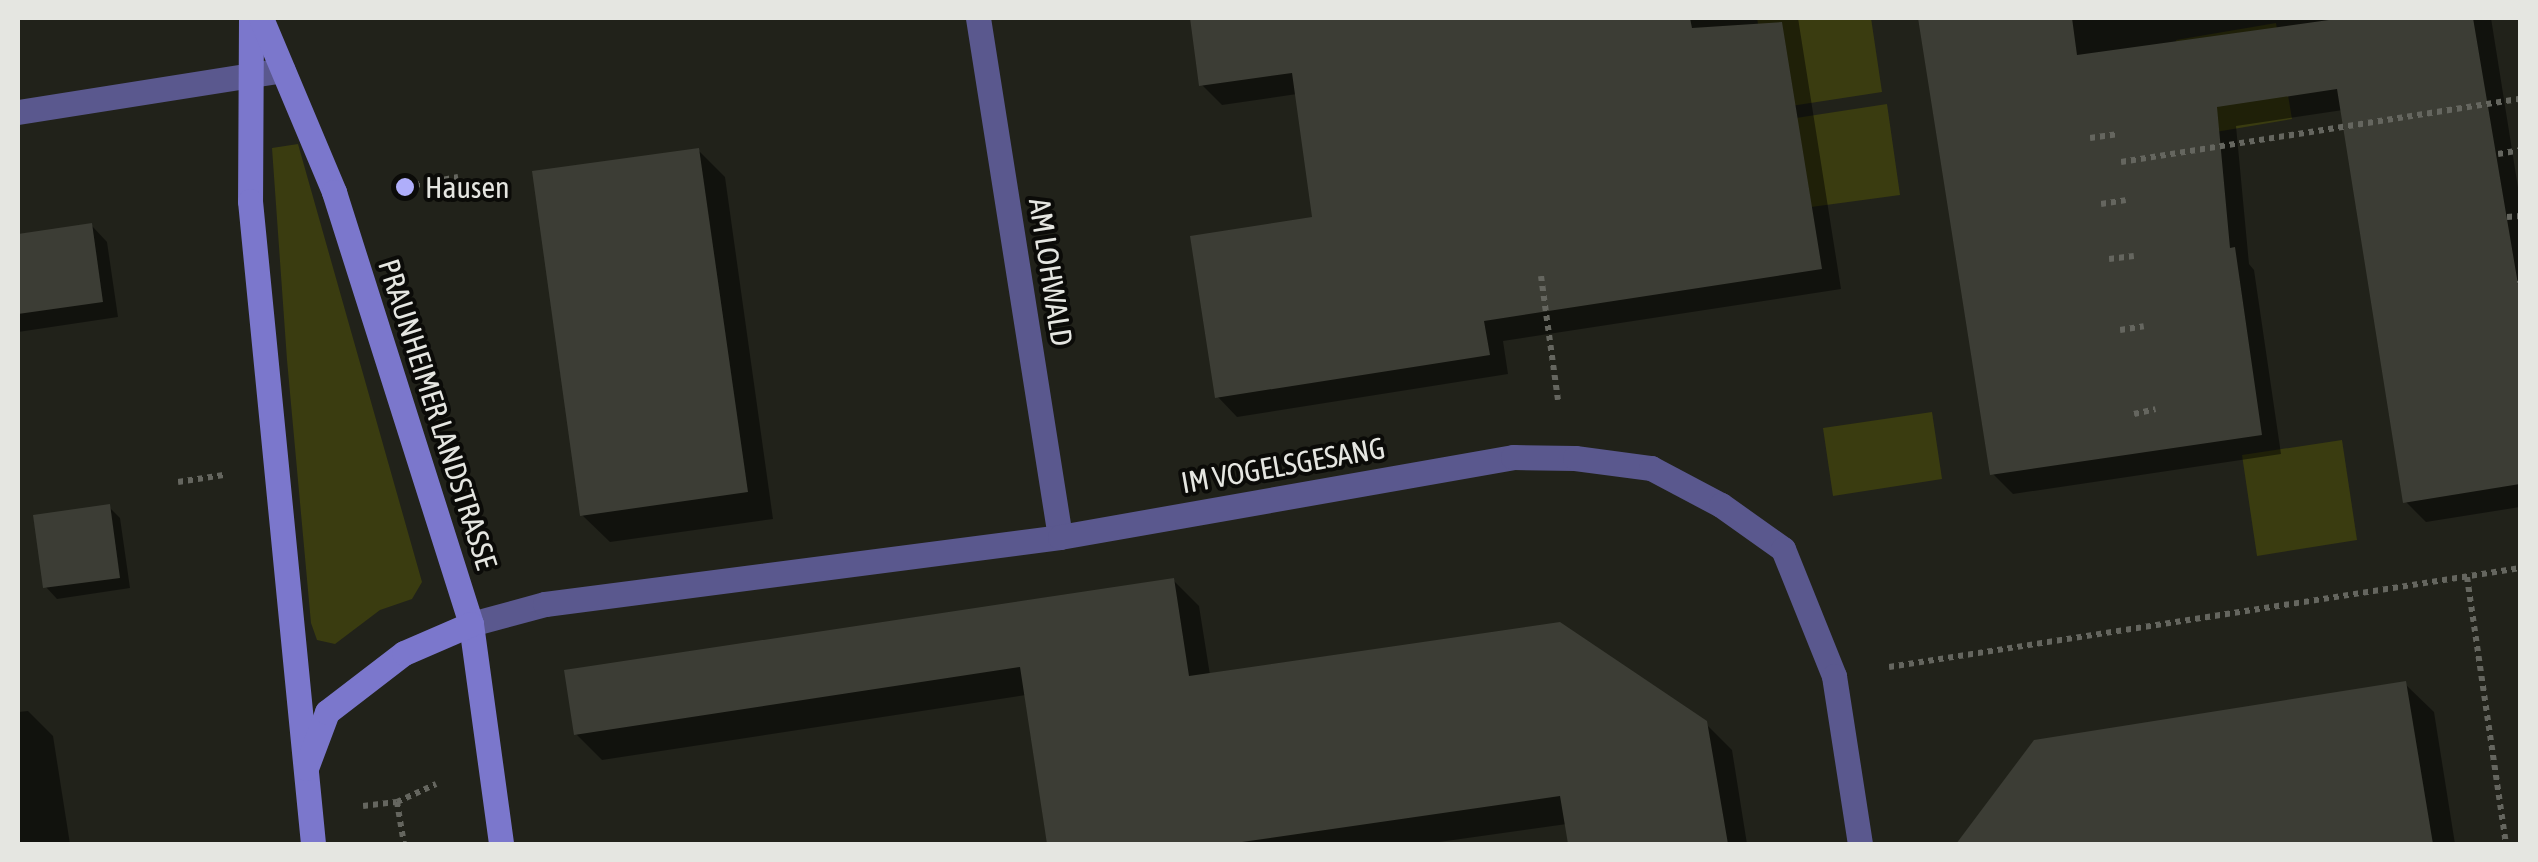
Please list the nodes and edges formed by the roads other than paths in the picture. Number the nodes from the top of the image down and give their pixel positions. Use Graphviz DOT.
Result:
graph roads {
  1 [pos="252,18"];
  2 [pos="261,18"];
  3 [pos="978,18"];
  4 [pos="283,70"];
  5 [pos="251,75"];
  6 [pos="18,112"];
  7 [pos="1060,537"];
  8 [pos="471,624"];
  9 [pos="304,776"];
  10 [pos="314,844"];
  11 [pos="501,844"];
  12 [pos="1860,844"];
  1 -- 5 [label="main road"];
  2 -- 4 [label="main road, PRAUNHEIMER LANDSTRASSE"];
  3 -- 7 [label="street, AM LOHWALD"];
  4 -- 5 [label="street"];
  4 -- 8 [label="main road, PRAUNHEIMER LANDSTRASSE"];
  5 -- 6 [label="street"];
  5 -- 9 [label="main road"];
  7 -- 8 [label="street, IM VOGELSGESANG"];
  7 -- 12 [label="street, IM VOGELSGESANG"];
  8 -- 9 [label="main road"];
  8 -- 11 [label="main road, PRAUNHEIMER LANDSTRASSE"];
  9 -- 10 [label="main road"];
}
